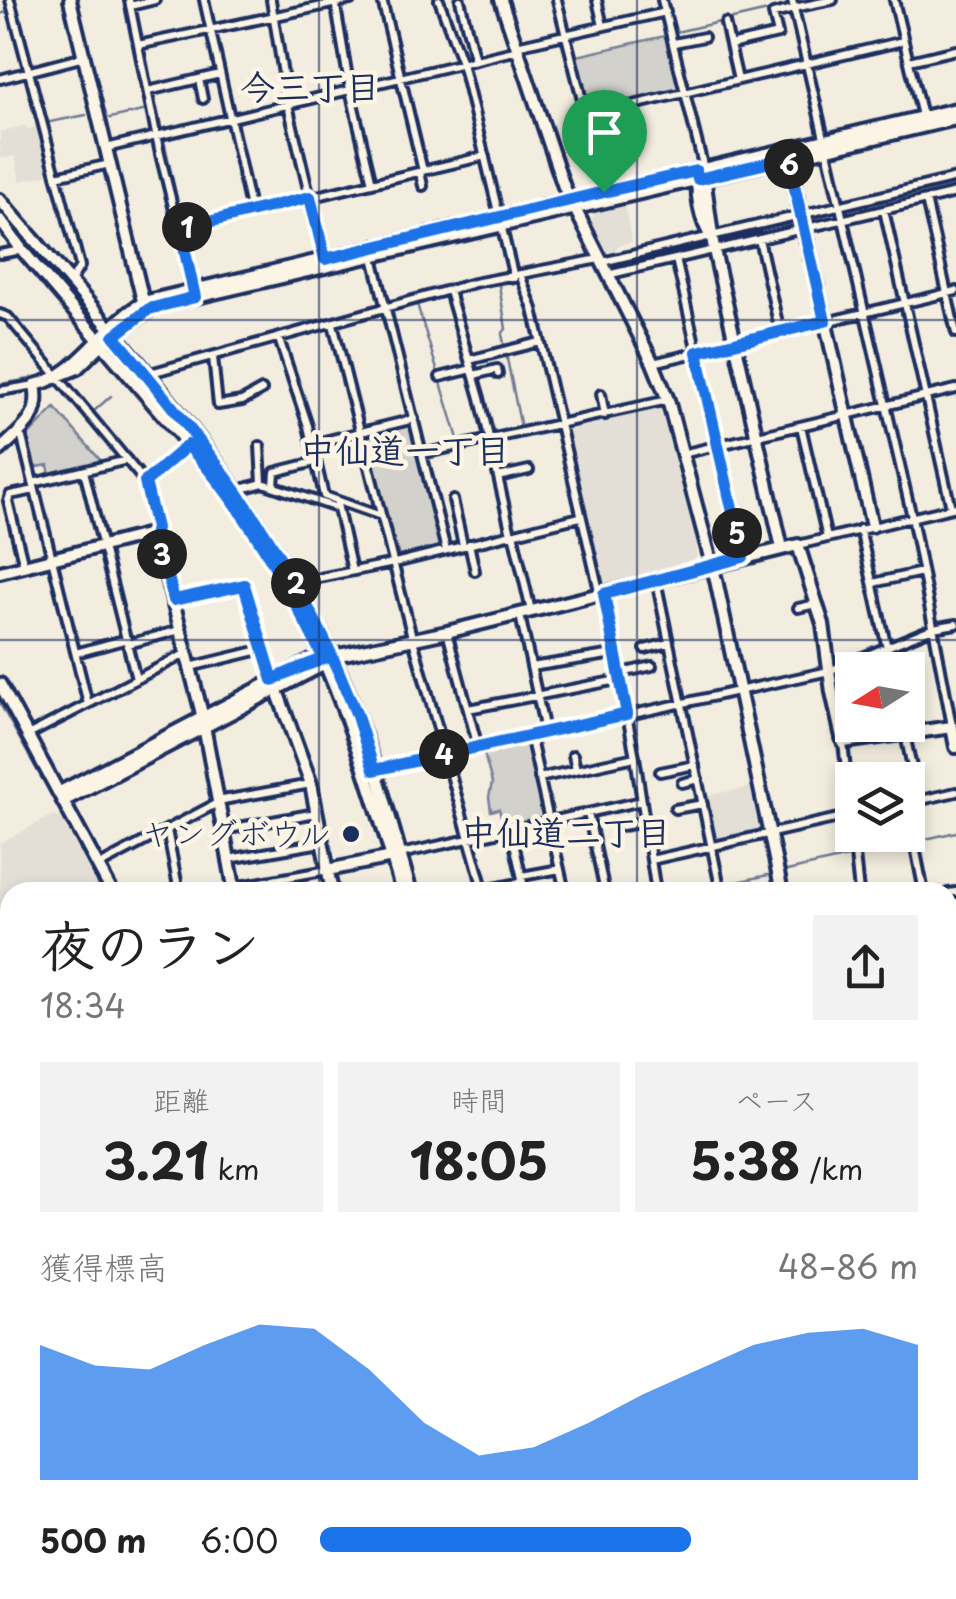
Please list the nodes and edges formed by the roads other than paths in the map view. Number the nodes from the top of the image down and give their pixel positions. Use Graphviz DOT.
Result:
graph roads {
  1 [pos="10,0"];
  2 [pos="70,0"];
  3 [pos="156,0"];
  4 [pos="204,0"];
  5 [pos="271,0"];
  6 [pos="351,0"];
  7 [pos="382,0"];
  8 [pos="439,0"];
  9 [pos="460,0"];
  10 [pos="501,0"];
  11 [pos="556,0"];
  12 [pos="597,0"];
  13 [pos="662,0"];
  14 [pos="833,0"];
  15 [pos="894,0"];
  16 [pos="335,2"];
  17 [pos="130,3"];
  18 [pos="793,5"];
  19 [pos="666,12"];
  20 [pos="274,17"];
  21 [pos="725,23"];
  22 [pos="603,26"];
  23 [pos="210,30"];
  24 [pos="564,35"];
  25 [pos="704,36"];
  26 [pos="904,42"];
  27 [pos="674,43"];
  28 [pos="730,44"];
  29 [pos="138,45"];
  30 [pos="517,48"];
  31 [pos="956,50"];
  32 [pos="84,57"];
  33 [pos="475,60"];
  34 [pos="909,61"];
  35 [pos="462,63"];
  36 [pos="807,64"];
  37 [pos="28,72"];
  38 [pos="220,74"];
  39 [pos="401,78"];
  40 [pos="0,79"];
  41 [pos="199,79"];
  42 [pos="738,80"];
  43 [pos="350,90"];
  44 [pos="148,91"];
  45 [pos="686,92"];
  46 [pos="203,98"];
  47 [pos="288,104"];
  48 [pos="954,114"];
  49 [pos="586,116"];
  50 [pos="230,119"];
  51 [pos="923,122"];
  52 [pos="956,133"];
  53 [pos="160,134"];
  54 [pos="826,145"];
  55 [pos="106,148"];
  56 [pos="788,158"];
  57 [pos="485,160"];
  58 [pos="110,164"];
  59 [pos="421,173"];
  60 [pos="701,174"];
  61 [pos="56,176"];
  62 [pos="956,178"];
  63 [pos="372,183"];
  64 [pos="423,186"];
  65 [pos="604,192"];
  66 [pos="956,193"];
  67 [pos="0,200"];
  68 [pos="311,200"];
  69 [pos="926,200"];
  70 [pos="572,205"];
  71 [pos="841,206"];
  72 [pos="884,210"];
  73 [pos="251,212"];
  74 [pos="800,216"];
  75 [pos="0,220"];
  76 [pos="844,220"];
  77 [pos="502,221"];
  78 [pos="182,228"];
  79 [pos="803,229"];
  80 [pos="712,236"];
  81 [pos="759,240"];
  82 [pos="22,250"];
  83 [pos="714,250"];
  84 [pos="0,254"];
  85 [pos="373,257"];
  86 [pos="676,259"];
  87 [pos="600,261"];
  88 [pos="326,263"];
  89 [pos="607,275"];
  90 [pos="519,278"];
  91 [pos="70,284"];
  92 [pos="956,291"];
  93 [pos="194,293"];
  94 [pos="450,293"];
  95 [pos="947,293"];
  96 [pos="905,302"];
  97 [pos="144,307"];
  98 [pos="387,308"];
  99 [pos="864,312"];
  100 [pos="0,314"];
  101 [pos="825,321"];
  102 [pos="334,327"];
  103 [pos="111,332"];
  104 [pos="780,332"];
  105 [pos="956,333"];
  106 [pos="101,342"];
  107 [pos="280,342"];
  108 [pos="538,342"];
  109 [pos="736,343"];
  110 [pos="697,352"];
  111 [pos="213,360"];
  112 [pos="652,362"];
  113 [pos="473,367"];
  114 [pos="147,374"];
  115 [pos="498,374"];
  116 [pos="440,377"];
  117 [pos="58,378"];
  118 [pos="35,384"];
  119 [pos="956,389"];
  120 [pos="262,390"];
  121 [pos="0,391"];
  122 [pos="600,394"];
  123 [pos="927,395"];
  124 [pos="668,400"];
  125 [pos="886,405"];
  126 [pos="846,414"];
  127 [pos="605,415"];
  128 [pos="414,419"];
  129 [pos="558,426"];
  130 [pos="801,426"];
  131 [pos="358,433"];
  132 [pos="16,435"];
  133 [pos="756,436"];
  134 [pos="488,437"];
  135 [pos="312,444"];
  136 [pos="718,444"];
  137 [pos="188,445"];
  138 [pos="260,446"];
  139 [pos="0,450"];
  140 [pos="422,454"];
  141 [pos="682,454"];
  142 [pos="127,460"];
  143 [pos="315,462"];
  144 [pos="529,470"];
  145 [pos="84,471"];
  146 [pos="498,478"];
  147 [pos="262,481"];
  148 [pos="145,482"];
  149 [pos="275,484"];
  150 [pos="34,487"];
  151 [pos="238,490"];
  152 [pos="454,500"];
  153 [pos="337,504"];
  154 [pos="954,508"];
  155 [pos="382,517"];
  156 [pos="580,517"];
  157 [pos="912,517"];
  158 [pos="866,528"];
  159 [pos="511,532"];
  160 [pos="154,536"];
  161 [pos="826,538"];
  162 [pos="464,543"];
  163 [pos="798,545"];
  164 [pos="103,546"];
  165 [pos="782,548"];
  166 [pos="446,550"];
  167 [pos="743,557"];
  168 [pos="52,559"];
  169 [pos="394,564"];
  170 [pos="24,566"];
  171 [pos="712,566"];
  172 [pos="475,571"];
  173 [pos="0,572"];
  174 [pos="352,572"];
  175 [pos="922,572"];
  176 [pos="656,580"];
  177 [pos="873,583"];
  178 [pos="297,585"];
  179 [pos="602,594"];
  180 [pos="174,600"];
  181 [pos="818,604"];
  182 [pos="798,608"];
  183 [pos="526,613"];
  184 [pos="956,624"];
  185 [pos="932,628"];
  186 [pos="181,630"];
  187 [pos="447,632"];
  188 [pos="413,639"];
  189 [pos="127,642"];
  190 [pos="669,644"];
  191 [pos="645,648"];
  192 [pos="264,649"];
  193 [pos="888,650"];
  194 [pos="76,653"];
  195 [pos="187,654"];
  196 [pos="614,654"];
  197 [pos="328,658"];
  198 [pos="190,666"];
  199 [pos="652,666"];
  200 [pos="532,668"];
  201 [pos="833,670"];
  202 [pos="618,677"];
  203 [pos="136,679"];
  204 [pos="835,681"];
  205 [pos="0,684"];
  206 [pos="274,684"];
  207 [pos="739,691"];
  208 [pos="538,697"];
  209 [pos="682,703"];
  210 [pos="88,704"];
  211 [pos="468,709"];
  212 [pos="627,714"];
  213 [pos="203,720"];
  214 [pos="954,727"];
  215 [pos="925,728"];
  216 [pos="546,731"];
  217 [pos="530,735"];
  218 [pos="28,736"];
  219 [pos="846,742"];
  220 [pos="478,747"];
  221 [pos="956,747"];
  222 [pos="445,754"];
  223 [pos="573,755"];
  224 [pos="635,757"];
  225 [pos="847,762"];
  226 [pos="695,764"];
  227 [pos="576,770"];
  228 [pos="370,772"];
  229 [pos="660,772"];
  230 [pos="539,778"];
  231 [pos="698,779"];
  232 [pos="682,782"];
  233 [pos="311,784"];
  234 [pos="956,792"];
  235 [pos="62,796"];
  236 [pos="925,799"];
  237 [pos="642,801"];
  238 [pos="218,803"];
  239 [pos="703,804"];
  240 [pos="675,809"];
  241 [pos="316,813"];
  242 [pos="588,813"];
  243 [pos="835,819"];
  244 [pos="549,821"];
  245 [pos="643,822"];
  246 [pos="622,826"];
  247 [pos="167,830"];
  248 [pos="224,830"];
  249 [pos="511,830"];
  250 [pos="770,834"];
  251 [pos="469,839"];
  252 [pos="322,843"];
  253 [pos="712,846"];
  254 [pos="855,852"];
  255 [pos="916,852"];
  256 [pos="396,856"];
  257 [pos="229,860"];
  258 [pos="652,860"];
  259 [pos="98,866"];
  260 [pos="560,868"];
  261 [pos="328,870"];
  262 [pos="523,879"];
  263 [pos="107,882"];
  264 [pos="176,882"];
  265 [pos="233,882"];
  266 [pos="272,882"];
  267 [pos="330,882"];
  268 [pos="400,882"];
  269 [pos="407,882"];
  270 [pos="481,882"];
  271 [pos="513,882"];
  272 [pos="523,882"];
  273 [pos="562,882"];
  274 [pos="603,882"];
  275 [pos="655,882"];
  276 [pos="719,882"];
  277 [pos="780,882"];
  278 [pos="858,882"];
  279 [pos="922,882"];
  1 -- 37 [label="street"];
  2 -- 32 [label="street"];
  3 -- 17 [label="street"];
  4 -- 23 [label="street"];
  5 -- 20 [label="street"];
  6 -- 16 [label="street"];
  7 -- 39 [label="street"];
  8 -- 35 [label="street"];
  9 -- 33 [label="street"];
  10 -- 30 [label="street"];
  11 -- 24 [label="street"];
  12 -- 22 [label="street"];
  13 -- 19 [label="street"];
  14 -- 18 [label="street"];
  15 -- 26 [label="street"];
  16 -- 20 [label="street"];
  16 -- 43 [label="street"];
  17 -- 29 [label="street"];
  18 -- 28 [label="street"];
  18 -- 36 [label="street"];
  19 -- 22 [label="street"];
  19 -- 27 [label="street"];
  20 -- 23 [label="street"];
  20 -- 47 [label="street"];
  21 -- 28 [label="street"];
  22 -- 24 [label="street"];
  23 -- 29 [label="street"];
  23 -- 38 [label="street"];
  24 -- 30 [label="street"];
  24 -- 49 [label="street"];
  25 -- 27 [label="street"];
  26 -- 34 [label="street"];
  26 -- 36 [label="street"];
  27 -- 45 [label="street"];
  28 -- 42 [label="street"];
  29 -- 44 [label="street"];
  30 -- 33 [label="street"];
  30 -- 70 [label="street"];
  31 -- 34 [label="street"];
  32 -- 37 [label="street"];
  32 -- 55 [label="street"];
  33 -- 35 [label="street"];
  34 -- 51 [label="street"];
  35 -- 39 [label="street"];
  35 -- 57 [label="street"];
  36 -- 42 [label="street"];
  36 -- 54 [label="street"];
  37 -- 40 [label="street"];
  37 -- 61 [label="street"];
  38 -- 41 [label="street"];
  38 -- 50 [label="street"];
  39 -- 43 [label="street"];
  39 -- 59 [label="street"];
  41 -- 44 [label="street"];
  41 -- 46 [label="street"];
  42 -- 45 [label="street"];
  43 -- 47 [label="street"];
  43 -- 63 [label="street"];
  44 -- 53 [label="street"];
  45 -- 49 [label="street"];
  45 -- 60 [label="street"];
  47 -- 50 [label="street"];
  47 -- 68 [label="street"];
  48 -- 51 [label="street"];
  48 -- 52 [label="street"];
  49 -- 65 [label="street"];
  50 -- 53 [label="street"];
  50 -- 73 [label="street"];
  51 -- 54 [label="street"];
  53 -- 55 [label="street"];
  53 -- 78 [label="street"];
  54 -- 56 [label="street"];
  54 -- 60 [label="street"];
  54 -- 71 [label="street"];
  55 -- 58 [label="street"];
  56 -- 60 [label="street"];
  56 -- 74 [label="street"];
  57 -- 59 [label="street"];
  57 -- 77 [label="street"];
  58 -- 61 [label="street"];
  58 -- 97 [label="street"];
  59 -- 63 [label="street"];
  59 -- 64 [label="street"];
  60 -- 65 [label="street"];
  60 -- 70 [label="street"];
  60 -- 80 [label="street"];
  61 -- 91 [label="street"];
  62 -- 71 [label="street"];
  63 -- 68 [label="street"];
  65 -- 70 [label="street"];
  66 -- 69 [label="street"];
  67 -- 91 [label="street"];
  68 -- 73 [label="street"];
  68 -- 88 [label="street"];
  69 -- 72 [label="street"];
  69 -- 95 [label="street"];
  70 -- 77 [label="street"];
  70 -- 87 [label="street"];
  71 -- 74 [label="street"];
  71 -- 76 [label="street"];
  72 -- 76 [label="street"];
  72 -- 96 [label="street"];
  73 -- 78 [label="street"];
  74 -- 79 [label="street"];
  74 -- 80 [label="street"];
  75 -- 82 [label="street"];
  76 -- 79 [label="street"];
  76 -- 99 [label="street"];
  77 -- 85 [label="street"];
  77 -- 88 [label="street"];
  77 -- 90 [label="street"];
  78 -- 93 [label="street"];
  79 -- 81 [label="street"];
  79 -- 101 [label="street"];
  80 -- 83 [label="street"];
  80 -- 87 [label="street"];
  81 -- 83 [label="street"];
  81 -- 104 [label="street"];
  82 -- 84 [label="street"];
  82 -- 106 [label="street"];
  83 -- 86 [label="street"];
  83 -- 109 [label="street"];
  85 -- 88 [label="street"];
  85 -- 98 [label="street"];
  86 -- 89 [label="street"];
  86 -- 110 [label="street"];
  87 -- 89 [label="street"];
  87 -- 90 [label="street"];
  88 -- 93 [label="street"];
  89 -- 112 [label="street"];
  90 -- 94 [label="street"];
  90 -- 108 [label="street"];
  91 -- 103 [label="street"];
  92 -- 95 [label="street"];
  93 -- 97 [label="street"];
  94 -- 98 [label="street"];
  94 -- 113 [label="street"];
  95 -- 96 [label="street"];
  95 -- 105 [label="street"];
  96 -- 99 [label="street"];
  96 -- 123 [label="street"];
  97 -- 103 [label="street"];
  98 -- 102 [label="street"];
  98 -- 128 [label="street"];
  99 -- 101 [label="street"];
  99 -- 125 [label="street"];
  100 -- 117 [label="street"];
  101 -- 104 [label="street"];
  101 -- 126 [label="street"];
  102 -- 107 [label="street"];
  102 -- 131 [label="street"];
  103 -- 106 [label="street"];
  103 -- 114 [label="street"];
  104 -- 109 [label="street"];
  106 -- 117 [label="street"];
  106 -- 137 [label="street"];
  107 -- 111 [label="street"];
  107 -- 135 [label="street"];
  108 -- 113 [label="street"];
  108 -- 129 [label="street"];
  109 -- 110 [label="street"];
  109 -- 133 [label="street"];
  110 -- 112 [label="street"];
  110 -- 136 [label="street"];
  111 -- 114 [label="street"];
  111 -- 120 [label="street"];
  112 -- 124 [label="street"];
  113 -- 115 [label="street"];
  113 -- 116 [label="street"];
  113 -- 134 [label="street"];
  114 -- 151 [label="street"];
  117 -- 118 [label="street"];
  117 -- 142 [label="street"];
  118 -- 121 [label="street"];
  118 -- 132 [label="street"];
  119 -- 123 [label="street"];
  122 -- 127 [label="street"];
  123 -- 125 [label="street"];
  123 -- 154 [label="street"];
  124 -- 127 [label="street"];
  124 -- 141 [label="street"];
  125 -- 126 [label="street"];
  125 -- 157 [label="street"];
  126 -- 130 [label="street"];
  126 -- 158 [label="street"];
  127 -- 129 [label="street"];
  128 -- 131 [label="street"];
  128 -- 140 [label="street"];
  129 -- 134 [label="street"];
  129 -- 156 [label="street"];
  130 -- 133 [label="street"];
  130 -- 161 [label="street"];
  131 -- 135 [label="street"];
  131 -- 155 [label="street"];
  132 -- 139 [label="street"];
  132 -- 150 [label="street"];
  133 -- 136 [label="street"];
  133 -- 165 [label="street"];
  134 -- 140 [label="street"];
  134 -- 146 [label="street"];
  135 -- 143 [label="street"];
  136 -- 141 [label="street"];
  136 -- 167 [label="street"];
  137 -- 148 [label="street"];
  137 -- 197 [label="street"];
  138 -- 147 [label="street"];
  140 -- 166 [label="street"];
  141 -- 171 [label="street"];
  142 -- 145 [label="street"];
  142 -- 148 [label="street"];
  143 -- 149 [label="street"];
  143 -- 153 [label="street"];
  144 -- 146 [label="street"];
  145 -- 150 [label="street"];
  145 -- 164 [label="street"];
  146 -- 159 [label="street"];
  147 -- 149 [label="street"];
  147 -- 151 [label="street"];
  148 -- 160 [label="street"];
  149 -- 153 [label="street"];
  150 -- 168 [label="street"];
  150 -- 170 [label="street"];
  151 -- 178 [label="street"];
  152 -- 162 [label="street"];
  153 -- 155 [label="street"];
  153 -- 174 [label="street"];
  154 -- 157 [label="street"];
  155 -- 169 [label="street"];
  156 -- 159 [label="street"];
  156 -- 179 [label="street"];
  157 -- 158 [label="street"];
  157 -- 175 [label="street"];
  158 -- 161 [label="street"];
  158 -- 177 [label="street"];
  159 -- 162 [label="street"];
  159 -- 183 [label="street"];
  160 -- 164 [label="street"];
  160 -- 180 [label="street"];
  161 -- 163 [label="street"];
  162 -- 166 [label="street"];
  162 -- 172 [label="street"];
  163 -- 165 [label="street"];
  163 -- 181 [label="street"];
  164 -- 168 [label="street"];
  164 -- 189 [label="street"];
  165 -- 167 [label="street"];
  166 -- 169 [label="street"];
  167 -- 171 [label="street"];
  168 -- 170 [label="street"];
  168 -- 194 [label="street"];
  169 -- 174 [label="street"];
  169 -- 188 [label="street"];
  170 -- 173 [label="street"];
  171 -- 176 [label="street"];
  171 -- 207 [label="street"];
  174 -- 178 [label="street"];
  175 -- 177 [label="street"];
  175 -- 185 [label="street"];
  176 -- 179 [label="street"];
  176 -- 190 [label="street"];
  177 -- 193 [label="street"];
  178 -- 197 [label="street"];
  179 -- 183 [label="street"];
  179 -- 196 [label="street"];
  180 -- 186 [label="street"];
  180 -- 192 [label="street"];
  181 -- 182 [label="street"];
  181 -- 201 [label="street"];
  183 -- 187 [label="street"];
  183 -- 200 [label="street"];
  184 -- 185 [label="street"];
  185 -- 193 [label="street"];
  185 -- 214 [label="street"];
  186 -- 189 [label="street"];
  186 -- 195 [label="street"];
  187 -- 188 [label="street"];
  187 -- 211 [label="street"];
  188 -- 197 [label="street"];
  188 -- 222 [label="street"];
  189 -- 194 [label="street"];
  189 -- 203 [label="street"];
  190 -- 191 [label="street"];
  190 -- 209 [label="street"];
  192 -- 198 [label="street"];
  192 -- 206 [label="street"];
  193 -- 201 [label="street"];
  194 -- 210 [label="street"];
  195 -- 198 [label="street"];
  195 -- 203 [label="street"];
  196 -- 200 [label="street"];
  196 -- 202 [label="street"];
  197 -- 206 [label="street"];
  197 -- 228 [label="street"];
  198 -- 213 [label="street"];
  199 -- 202 [label="street"];
  200 -- 208 [label="street"];
  201 -- 204 [label="street"];
  201 -- 207 [label="street"];
  202 -- 208 [label="street"];
  202 -- 212 [label="street"];
  203 -- 210 [label="street"];
  205 -- 218 [label="street"];
  206 -- 213 [label="street"];
  206 -- 233 [label="street"];
  207 -- 209 [label="street"];
  207 -- 250 [label="street"];
  208 -- 211 [label="street"];
  208 -- 216 [label="street"];
  209 -- 212 [label="street"];
  209 -- 226 [label="street"];
  210 -- 218 [label="street"];
  211 -- 220 [label="street"];
  212 -- 216 [label="street"];
  212 -- 224 [label="street"];
  213 -- 235 [label="street"];
  213 -- 238 [label="street"];
  214 -- 215 [label="street"];
  214 -- 221 [label="street"];
  216 -- 217 [label="street"];
  217 -- 220 [label="street"];
  217 -- 230 [label="street"];
  218 -- 235 [label="street"];
  219 -- 225 [label="street"];
  220 -- 222 [label="street"];
  222 -- 228 [label="street"];
  222 -- 251 [label="street"];
  223 -- 227 [label="street"];
  224 -- 227 [label="street"];
  224 -- 237 [label="street"];
  226 -- 229 [label="street"];
  226 -- 231 [label="street"];
  227 -- 230 [label="street"];
  228 -- 256 [label="street"];
  230 -- 244 [label="street"];
  231 -- 232 [label="street"];
  231 -- 239 [label="street"];
  233 -- 238 [label="street"];
  233 -- 241 [label="street"];
  234 -- 236 [label="street"];
  235 -- 259 [label="street"];
  237 -- 242 [label="street"];
  237 -- 245 [label="street"];
  238 -- 247 [label="street"];
  238 -- 248 [label="street"];
  239 -- 240 [label="street"];
  239 -- 253 [label="street"];
  241 -- 248 [label="street"];
  241 -- 252 [label="street"];
  242 -- 244 [label="street"];
  242 -- 274 [label="street"];
  243 -- 250 [label="street"];
  244 -- 249 [label="street"];
  244 -- 260 [label="street"];
  245 -- 246 [label="street"];
  245 -- 258 [label="street"];
  247 -- 259 [label="street"];
  247 -- 264 [label="street"];
  248 -- 257 [label="street"];
  249 -- 251 [label="street"];
  249 -- 262 [label="street"];
  250 -- 253 [label="street"];
  250 -- 277 [label="street"];
  251 -- 256 [label="street"];
  251 -- 270 [label="street"];
  252 -- 257 [label="street"];
  252 -- 261 [label="street"];
  253 -- 258 [label="street"];
  253 -- 276 [label="street"];
  254 -- 278 [label="street"];
  255 -- 279 [label="street"];
  256 -- 261 [label="street"];
  256 -- 268 [label="street"];
  256 -- 269 [label="street"];
  257 -- 265 [label="street"];
  258 -- 275 [label="street"];
  259 -- 263 [label="street"];
  260 -- 262 [label="street"];
  260 -- 273 [label="street"];
  261 -- 266 [label="street"];
  261 -- 267 [label="street"];
  262 -- 271 [label="street"];
  262 -- 272 [label="street"];
}
